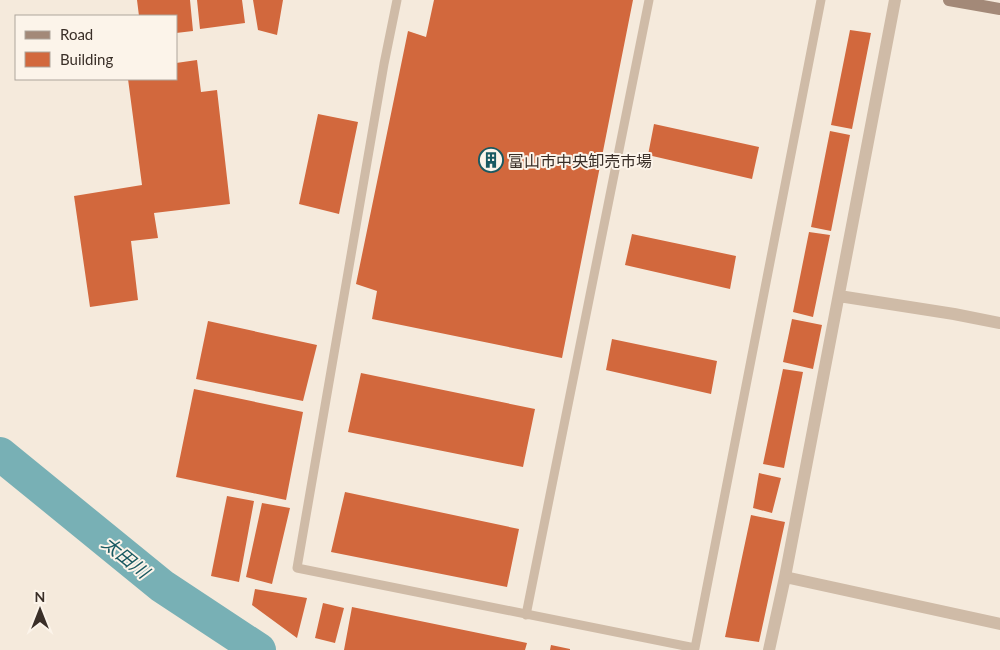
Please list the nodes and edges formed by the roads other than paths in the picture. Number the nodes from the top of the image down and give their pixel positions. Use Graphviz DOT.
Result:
graph roads {
  1 [pos="397,0"];
  2 [pos="649,0"];
  3 [pos="821,0"];
  4 [pos="895,0"];
  5 [pos="949,0"];
  6 [pos="1000,9"];
  7 [pos="839,296"];
  8 [pos="1000,323"];
  9 [pos="785,577"];
  10 [pos="526,615"];
  11 [pos="1000,624"];
  12 [pos="769,650"];
  1 -- 10 [label="lane"];
  2 -- 10 [label="lane"];
  3 -- 10 [label="lane"];
  4 -- 7 [label="street"];
  5 -- 6 [label="street"];
  7 -- 8 [label="street"];
  7 -- 9 [label="street"];
  9 -- 11 [label="street"];
  9 -- 12 [label="street"];
}
